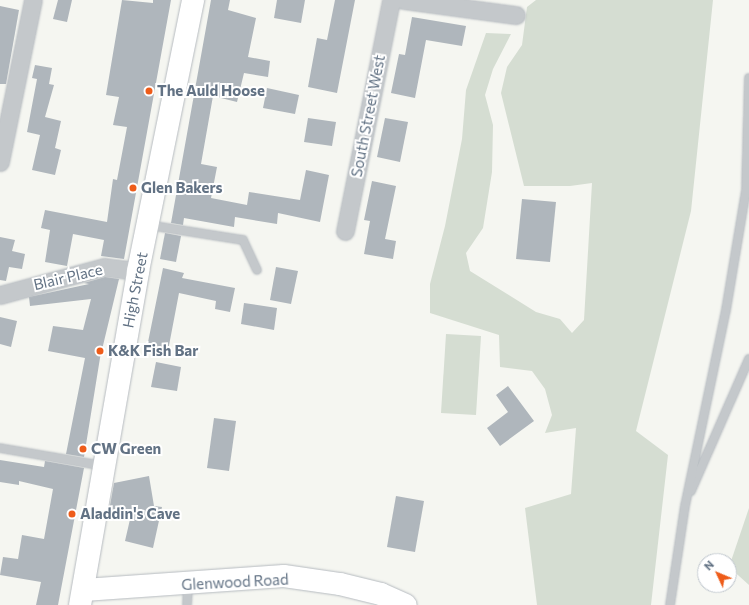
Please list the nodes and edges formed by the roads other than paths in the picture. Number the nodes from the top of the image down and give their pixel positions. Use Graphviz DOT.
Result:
graph roads {
  1 [pos="33,0"];
  2 [pos="194,0"];
  3 [pos="391,0"];
  4 [pos="403,0"];
  5 [pos="516,15"];
  6 [pos="749,78"];
  7 [pos="0,162"];
  8 [pos="147,225"];
  9 [pos="345,231"];
  10 [pos="256,270"];
  11 [pos="138,271"];
  12 [pos="0,295"];
  13 [pos="749,359"];
  14 [pos="0,448"];
  15 [pos="104,466"];
  16 [pos="685,506"];
  17 [pos="188,595"];
  18 [pos="82,597"];
  19 [pos="380,600"];
  20 [pos="406,605"];
  21 [pos="670,605"];
  1 -- 7 [label="street"];
  2 -- 8 [label="main road, High Street"];
  3 -- 9 [label="street, South Street West"];
  4 -- 5 [label="street"];
  6 -- 16 [label="lane"];
  8 -- 10 [label="lane"];
  8 -- 11 [label="main road, High Street"];
  11 -- 12 [label="street, Blair Place"];
  11 -- 15 [label="main road, High Street"];
  13 -- 16 [label="lane"];
  14 -- 15 [label="lane"];
  15 -- 18 [label="main road, High Street"];
  16 -- 21 [label="lane"];
  17 -- 18 [label="main road, Glenwood Road"];
  17 -- 19 [label="main road, Glenwood Road"];
  19 -- 20 [label="main road, Glenwood Road"];
}
